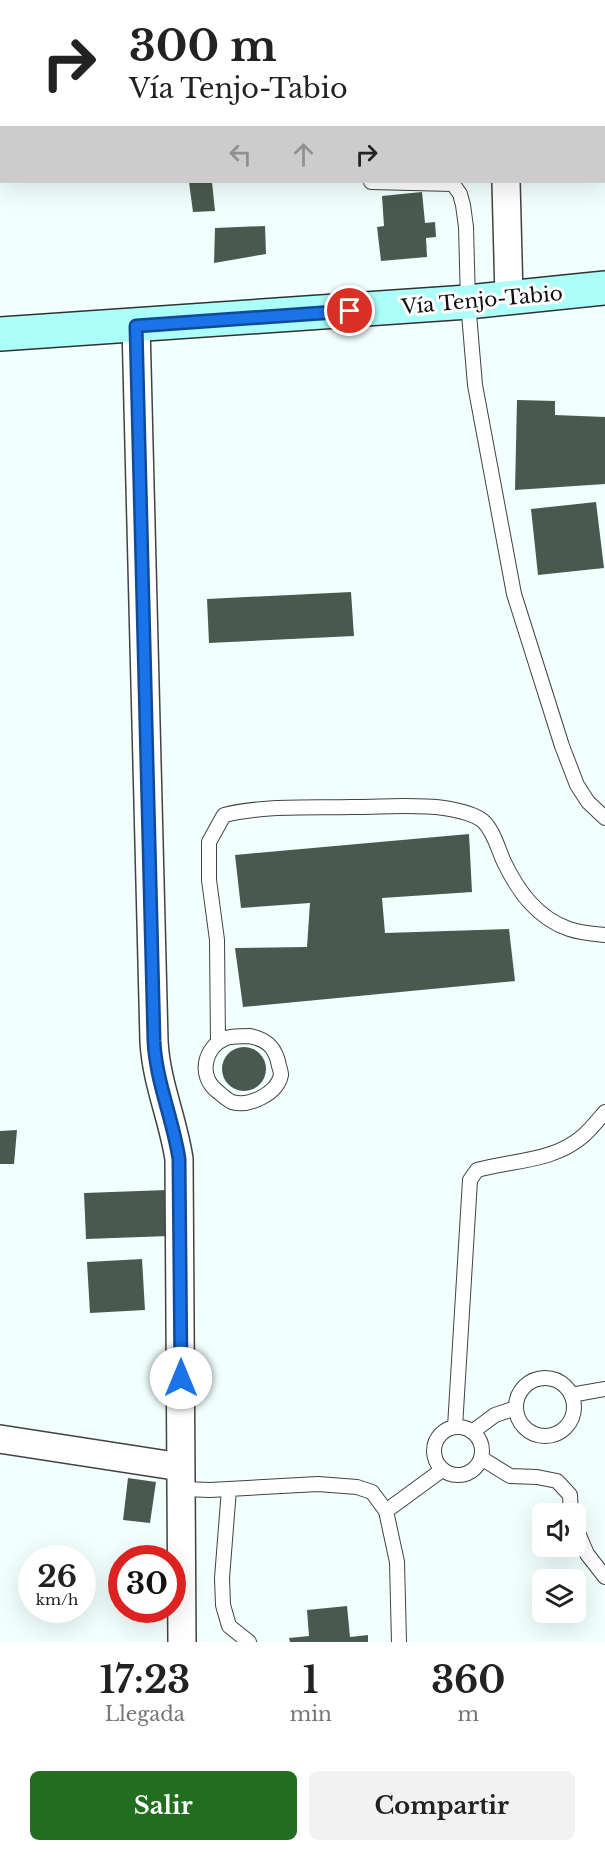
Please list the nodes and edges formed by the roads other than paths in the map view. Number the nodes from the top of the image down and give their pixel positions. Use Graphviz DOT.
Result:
graph roads {
  1 [pos="412,183"];
  2 [pos="506,183"];
  3 [pos="605,288"];
  4 [pos="509,297"];
  5 [pos="468,302"];
  6 [pos="136,326"];
  7 [pos="0,334"];
  8 [pos="605,818"];
  9 [pos="605,935"];
  10 [pos="218,1042"];
  11 [pos="605,1112"];
  12 [pos="605,1389"];
  13 [pos="571,1395"];
  14 [pos="516,1408"];
  15 [pos="455,1427"];
  16 [pos="472,1432"];
  17 [pos="0,1439"];
  18 [pos="481,1458"];
  19 [pos="442,1470"];
  20 [pos="182,1478"];
  21 [pos="229,1489"];
  22 [pos="570,1503"];
  23 [pos="386,1511"];
  24 [pos="586,1552"];
  25 [pos="605,1577"];
  26 [pos="182,1642"];
  27 [pos="249,1642"];
  28 [pos="399,1642"];
  1 -- 5 [label="lane"];
  2 -- 4 [label="street"];
  3 -- 4 [label="main road, Vía Tenjo-Tabio"];
  4 -- 5 [label="main road, Vía Tenjo-Tabio"];
  5 -- 6 [label="main road, Vía Tenjo-Tabio"];
  5 -- 8 [label="lane"];
  6 -- 7 [label="main road, Vía Tenjo-Tabio"];
  6 -- 20 [label="street"];
  9 -- 10 [label="lane"];
  10 -- 10 [label="lane"];
  11 -- 15 [label="lane"];
  12 -- 13 [label="lane"];
  13 -- 14 [label="lane"];
  13 -- 14 [label="lane"];
  14 -- 16 [label="lane"];
  15 -- 16 [label="lane"];
  15 -- 19 [label="lane"];
  16 -- 18 [label="lane"];
  17 -- 20 [label="street"];
  18 -- 19 [label="lane"];
  18 -- 22 [label="lane"];
  19 -- 23 [label="lane"];
  20 -- 21 [label="lane"];
  20 -- 26 [label="street"];
  21 -- 23 [label="lane"];
  21 -- 27 [label="lane"];
  23 -- 28 [label="lane"];
  24 -- 25 [label="lane"];
}
